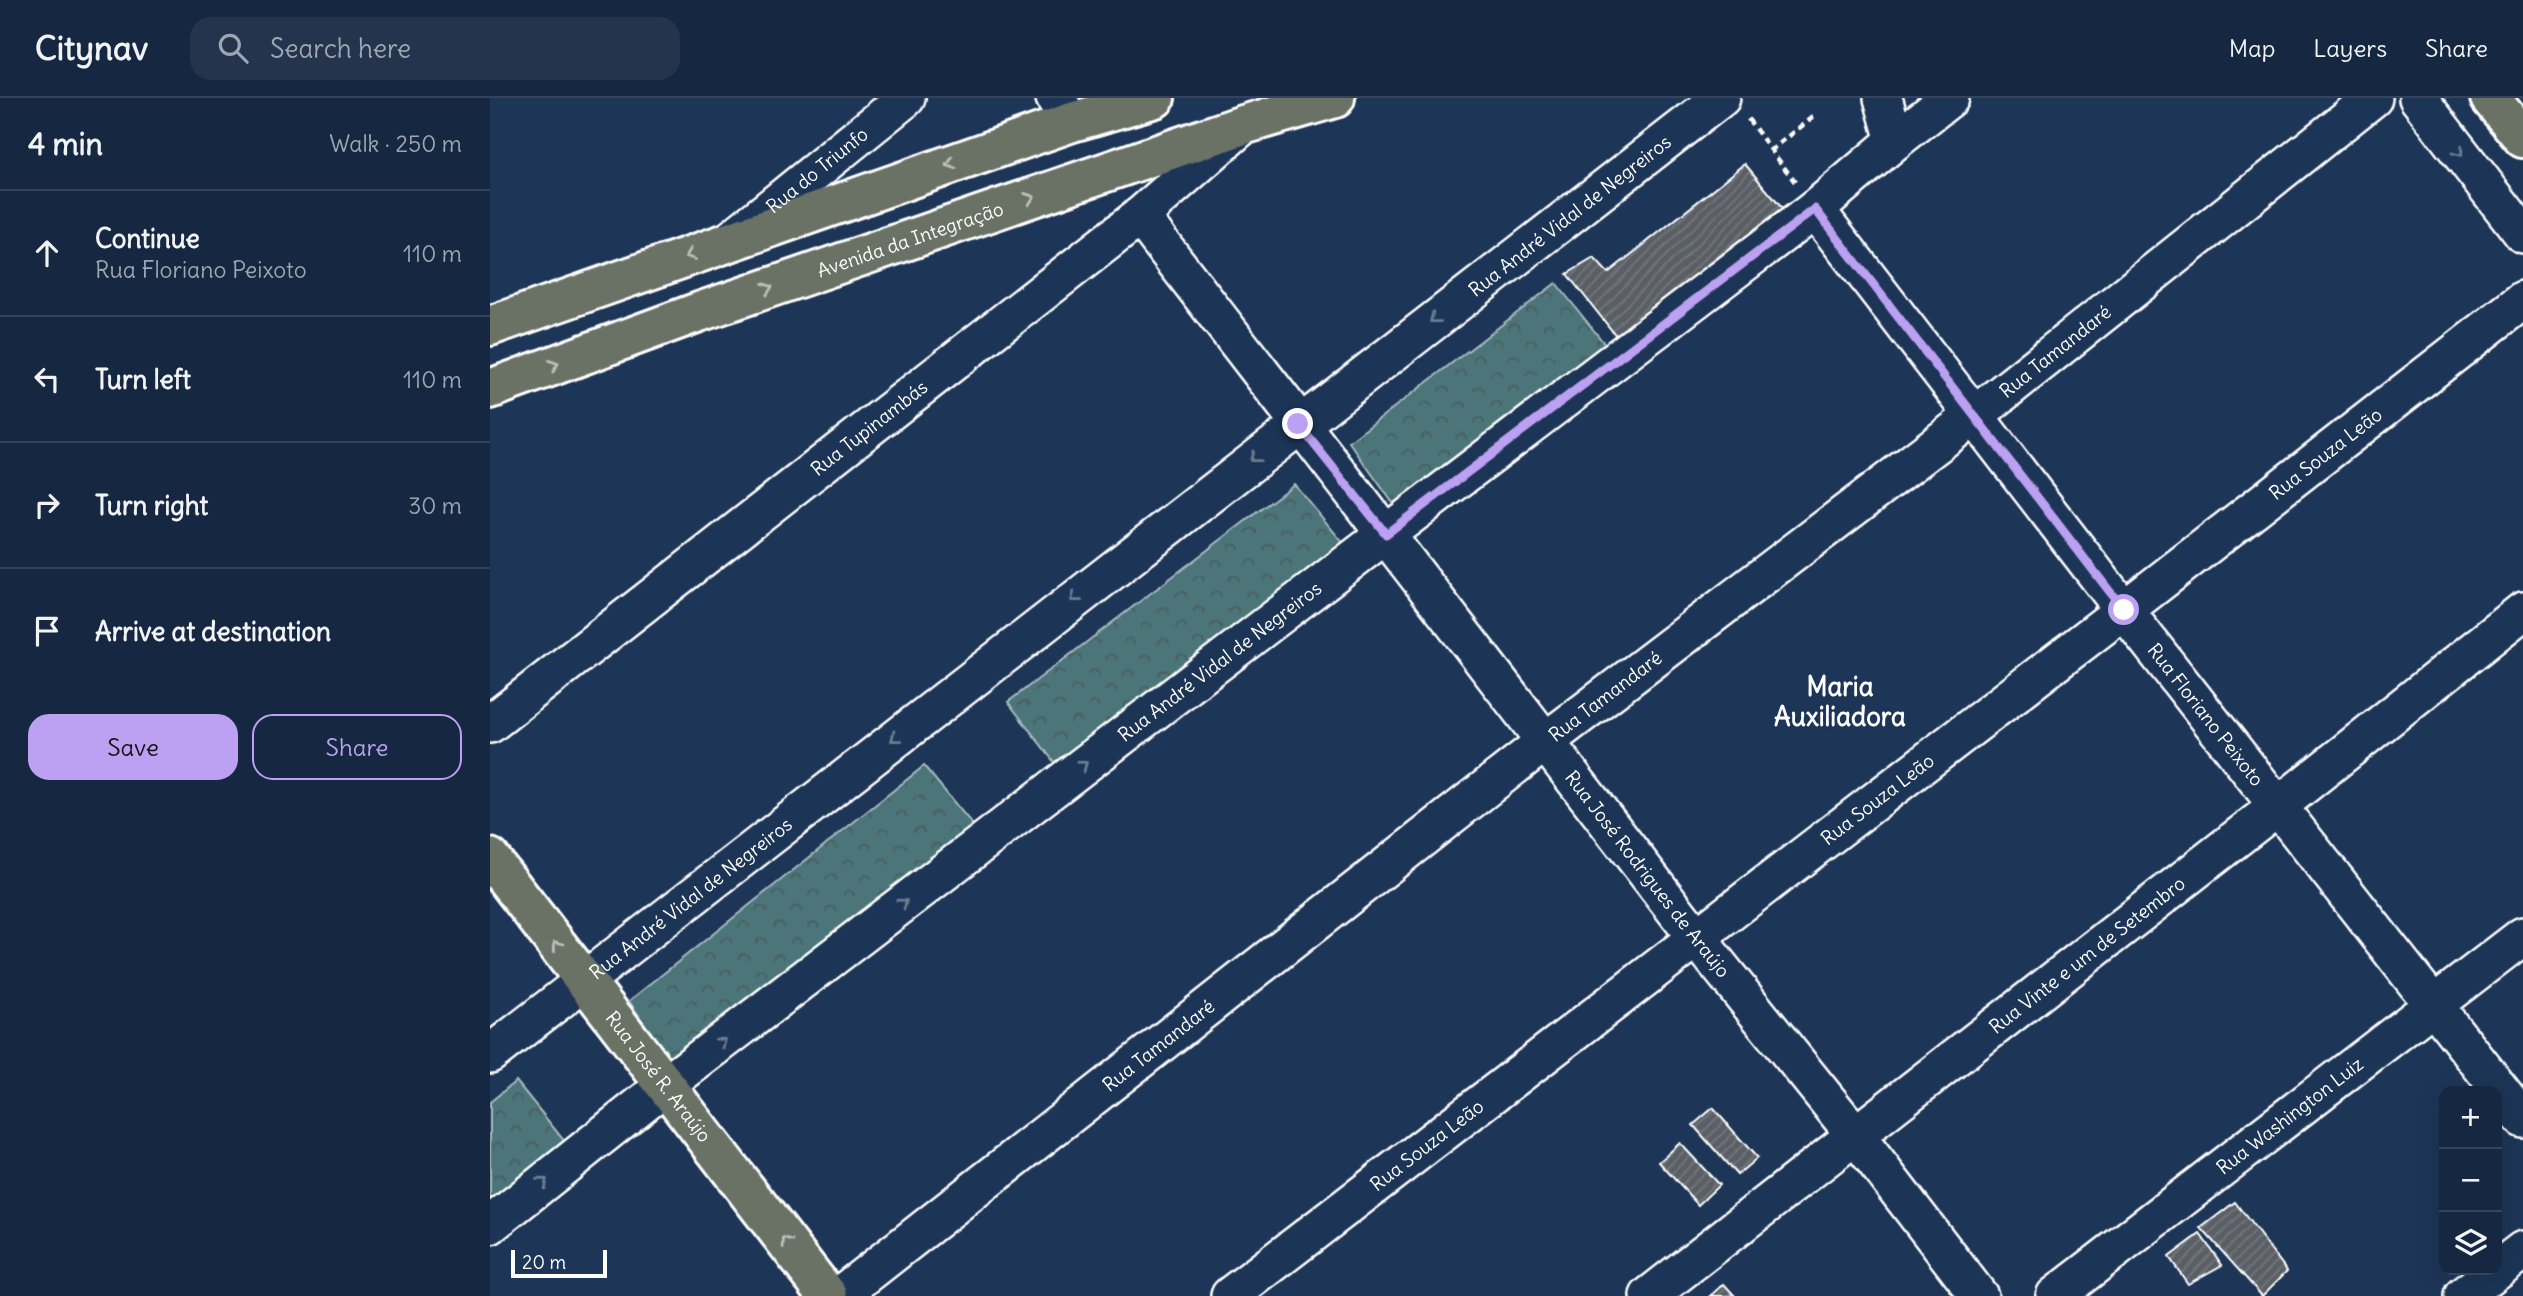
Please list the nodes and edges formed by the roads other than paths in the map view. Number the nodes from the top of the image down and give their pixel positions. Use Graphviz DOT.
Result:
graph roads {
  1 [pos="906,98"];
  2 [pos="1156,98"];
  3 [pos="1335,98"];
  4 [pos="1883,98"];
  5 [pos="1951,98"];
  6 [pos="2374,98"];
  7 [pos="2417,98"];
  8 [pos="2490,98"];
  9 [pos="1719,103"];
  10 [pos="1063,110"];
  11 [pos="1243,125"];
  12 [pos="2523,138"];
  13 [pos="1895,141"];
  14 [pos="1815,209"];
  15 [pos="1140,216"];
  16 [pos="2523,234"];
  17 [pos="730,241"];
  18 [pos="2523,300"];
  19 [pos="490,326"];
  20 [pos="490,389"];
  21 [pos="1975,415"];
  22 [pos="1298,424"];
  23 [pos="1386,534"];
  24 [pos="2124,610"];
  25 [pos="2523,611"];
  26 [pos="490,724"];
  27 [pos="1546,741"];
  28 [pos="2278,806"];
  29 [pos="490,858"];
  30 [pos="2523,936"];
  31 [pos="1696,937"];
  32 [pos="584,980"];
  33 [pos="2433,1006"];
  34 [pos="490,1054"];
  35 [pos="667,1084"];
  36 [pos="2523,1119"];
  37 [pos="1856,1136"];
  38 [pos="490,1225"];
  39 [pos="2523,1250"];
  40 [pos="828,1296"];
  41 [pos="839,1296"];
  42 [pos="1230,1296"];
  43 [pos="1649,1296"];
  44 [pos="1979,1296"];
  45 [pos="2055,1296"];
  46 [pos="2463,1296"];
  1 -- 17 [label="street, Rua do Triunfo"];
  2 -- 10 [label="main road"];
  3 -- 11 [label="main road, Avenida da Integração"];
  4 -- 13 [label="street"];
  5 -- 13 [label="street, Rua André Vidal de Negreiros"];
  6 -- 21 [label="street, Rua Tamandaré"];
  7 -- 16 [label="street, one-way"];
  8 -- 12 [label="main road"];
  9 -- 22 [label="street, Rua André Vidal de Negreiros, one-way"];
  10 -- 17 [label="main road, one-way"];
  11 -- 15 [label="street, Rua Tupinambás"];
  20 -- 11 [label="main road, Avenida da Integração, one-way"];
  13 -- 14 [label="street, Rua André Vidal de Negreiros"];
  14 -- 21 [label="street, Rua Floriano Peixoto"];
  14 -- 23 [label="street, Rua André Vidal de Negreiros"];
  15 -- 22 [label="street, Rua José Rodrigues de Araújo"];
  15 -- 26 [label="street, Rua Tupinambás"];
  17 -- 19 [label="main road, one-way"];
  18 -- 24 [label="street, Rua Souza Leão"];
  21 -- 24 [label="street, Rua Floriano Peixoto"];
  21 -- 27 [label="street, Rua Tamandaré"];
  22 -- 23 [label="street, Rua José Rodrigues de Araújo"];
  22 -- 32 [label="street, Rua André Vidal de Negreiros, one-way"];
  23 -- 27 [label="street, Rua José Rodrigues de Araújo"];
  35 -- 23 [label="street, Rua André Vidal de Negreiros, one-way"];
  24 -- 28 [label="street, Rua Floriano Peixoto"];
  24 -- 31 [label="street, Rua Souza Leão"];
  25 -- 28 [label="street, Rua Vinte e um de Setembro"];
  27 -- 31 [label="street, Rua José Rodrigues de Araújo"];
  27 -- 41 [label="street, Rua Tamandaré"];
  28 -- 33 [label="street, Rua Floriano Peixoto"];
  28 -- 37 [label="street, Rua Vinte e um de Setembro"];
  32 -- 29 [label="main road, Rua José R. Araújo, one-way"];
  30 -- 33 [label="street, Rua Washington Luiz"];
  31 -- 37 [label="street, Rua José Rodrigues de Araújo"];
  31 -- 42 [label="street, Rua Souza Leão"];
  32 -- 34 [label="street, Rua André Vidal de Negreiros"];
  32 -- 35 [label="main road, Rua José R. Araújo"];
  33 -- 36 [label="street, Rua Floriano Peixoto"];
  33 -- 45 [label="street, Rua Washington Luiz"];
  38 -- 35 [label="street, Rua André Vidal de Negreiros, one-way"];
  40 -- 35 [label="main road, Rua José R. Araújo, one-way"];
  37 -- 43 [label="street, Rua Vinte e um de Setembro"];
  37 -- 44 [label="street, Rua José Rodrigues de Araújo"];
  39 -- 46 [label="street"];
}
